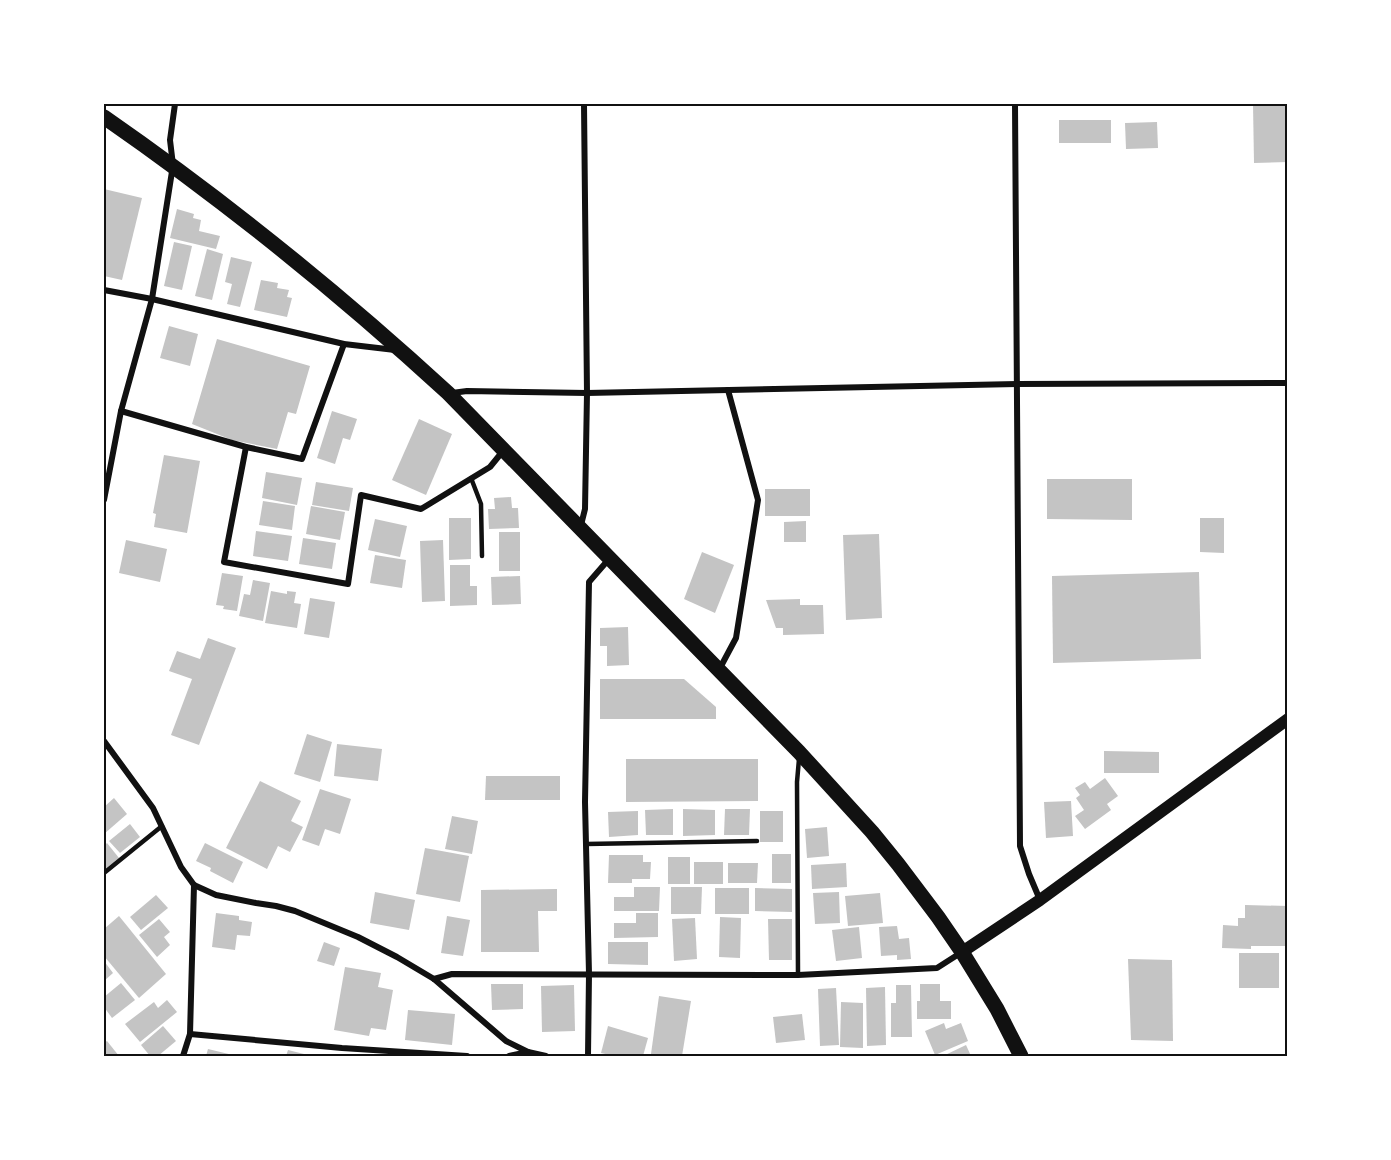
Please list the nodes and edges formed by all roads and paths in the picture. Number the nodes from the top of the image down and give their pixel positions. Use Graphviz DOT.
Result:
graph roads {
  1 [pos="175,104"];
  2 [pos="584,104"];
  3 [pos="1015,104"];
  4 [pos="104,117"];
  5 [pos="173,165"];
  6 [pos="104,290"];
  7 [pos="152,299"];
  8 [pos="344,344"];
  9 [pos="402,351"];
  10 [pos="1287,383"];
  11 [pos="1017,384"];
  12 [pos="728,390"];
  13 [pos="448,393"];
  14 [pos="586,393"];
  15 [pos="121,411"];
  16 [pos="246,447"];
  17 [pos="503,451"];
  18 [pos="471,478"];
  19 [pos="104,500"];
  20 [pos="580,529"];
  21 [pos="482,556"];
  22 [pos="609,559"];
  23 [pos="719,670"];
  24 [pos="1287,719"];
  25 [pos="104,741"];
  26 [pos="799,752"];
  27 [pos="162,826"];
  28 [pos="757,841"];
  29 [pos="586,844"];
  30 [pos="104,873"];
  31 [pos="194,885"];
  32 [pos="1040,900"];
  33 [pos="962,952"];
  34 [pos="589,974"];
  35 [pos="798,975"];
  36 [pos="434,979"];
  37 [pos="190,1034"];
  38 [pos="528,1054"];
  39 [pos="183,1056"];
  40 [pos="467,1056"];
  41 [pos="509,1056"];
  42 [pos="546,1056"];
  43 [pos="588,1056"];
  44 [pos="1021,1056"];
  1 -- 5 [label="street"];
  2 -- 14 [label="street"];
  3 -- 11 [label="street"];
  4 -- 5 [label="main road"];
  5 -- 7 [label="street"];
  5 -- 9 [label="main road"];
  6 -- 7 [label="street"];
  7 -- 8 [label="street"];
  7 -- 15 [label="street"];
  8 -- 9 [label="street"];
  8 -- 16 [label="street"];
  9 -- 13 [label="main road"];
  10 -- 11 [label="street"];
  11 -- 12 [label="street"];
  11 -- 32 [label="street"];
  12 -- 14 [label="street"];
  12 -- 23 [label="street"];
  13 -- 14 [label="street"];
  13 -- 17 [label="main road"];
  14 -- 20 [label="street"];
  15 -- 16 [label="street"];
  15 -- 19 [label="street"];
  16 -- 18 [label="street"];
  17 -- 18 [label="street"];
  17 -- 20 [label="main road"];
  18 -- 21 [label="lane"];
  20 -- 22 [label="main road"];
  22 -- 23 [label="main road"];
  22 -- 29 [label="street"];
  23 -- 26 [label="main road"];
  24 -- 32 [label="main road"];
  25 -- 27 [label="street"];
  26 -- 33 [label="main road"];
  26 -- 35 [label="lane"];
  27 -- 30 [label="lane"];
  27 -- 31 [label="street"];
  28 -- 29 [label="lane"];
  29 -- 34 [label="street"];
  31 -- 36 [label="street"];
  31 -- 37 [label="street"];
  32 -- 33 [label="main road"];
  33 -- 35 [label="street"];
  33 -- 44 [label="main road"];
  34 -- 35 [label="street"];
  34 -- 36 [label="street"];
  34 -- 43 [label="street"];
  36 -- 38 [label="street"];
  37 -- 39 [label="street"];
  37 -- 40 [label="street"];
  38 -- 41 [label="street"];
  38 -- 42 [label="street"];
}
